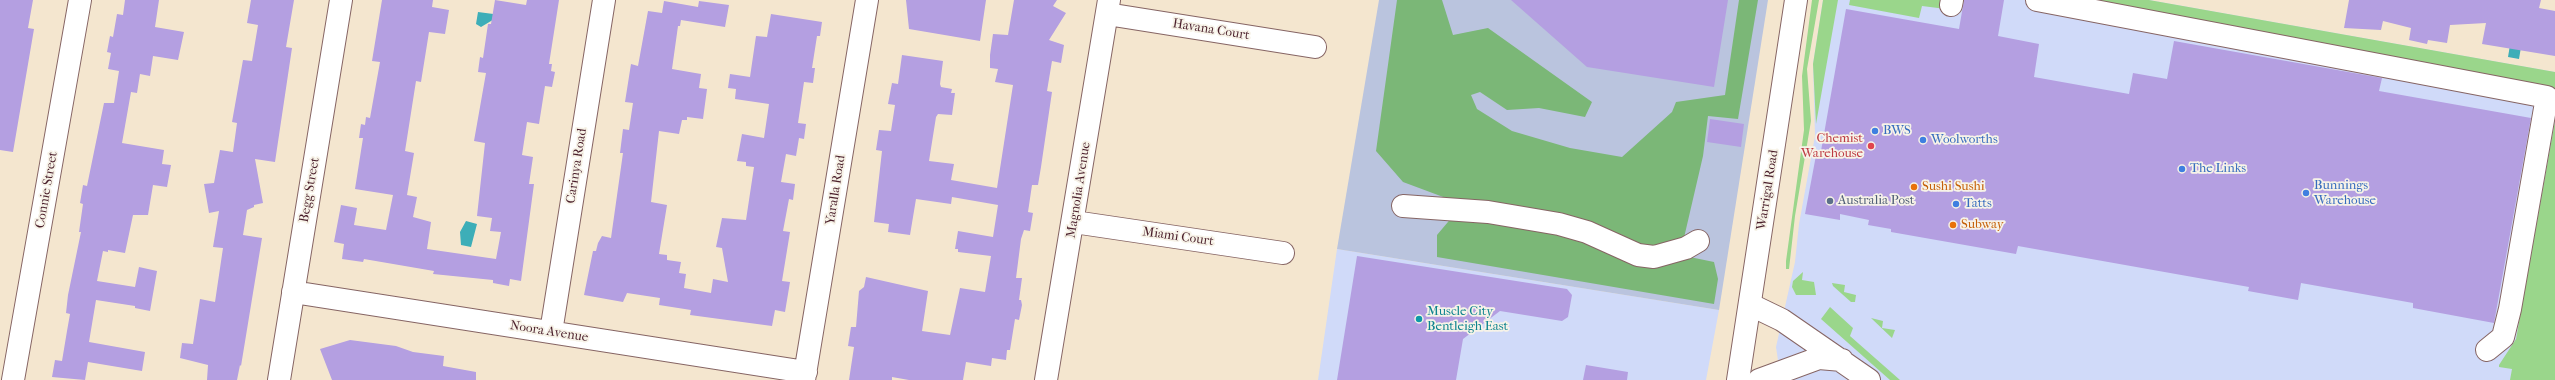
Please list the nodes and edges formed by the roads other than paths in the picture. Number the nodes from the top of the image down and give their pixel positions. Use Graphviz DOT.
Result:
graph roads {
  1 [pos="80,0"];
  2 [pos="342,0"];
  3 [pos="604,0"];
  4 [pos="867,0"];
  5 [pos="1796,0"];
  6 [pos="2037,0"];
  7 [pos="1106,4"];
  8 [pos="1315,46"];
  9 [pos="1403,206"];
  10 [pos="1074,222"];
  11 [pos="1698,241"];
  12 [pos="1283,253"];
  13 [pos="293,292"];
  14 [pos="1751,305"];
  15 [pos="550,332"];
  16 [pos="2487,350"];
  17 [pos="1842,360"];
  18 [pos="805,376"];
  19 [pos="13,380"];
  20 [pos="279,380"];
  21 [pos="1046,380"];
  22 [pos="1738,380"];
  23 [pos="1759,380"];
  24 [pos="1868,380"];
  1 -- 19 [label="main road, Connie Street"];
  2 -- 13 [label="main road, Begg Street"];
  3 -- 15 [label="main road, Carinya Road"];
  4 -- 18 [label="main road, Yaralla Road"];
  5 -- 14 [label="main road, Warrigal Road"];
  6 -- 16 [label="main road"];
  7 -- 8 [label="main road, Havana Court"];
  7 -- 10 [label="main road, Magnolia Avenue"];
  9 -- 11 [label="main road"];
  10 -- 12 [label="main road, Miami Court"];
  10 -- 21 [label="main road, Magnolia Avenue"];
  13 -- 15 [label="main road, Noora Avenue"];
  13 -- 20 [label="main road, Begg Street"];
  14 -- 17 [label="main road"];
  14 -- 22 [label="main road, Warrigal Road"];
  15 -- 18 [label="main road, Noora Avenue"];
  17 -- 23 [label="main road"];
  17 -- 24 [label="main road"];
}
